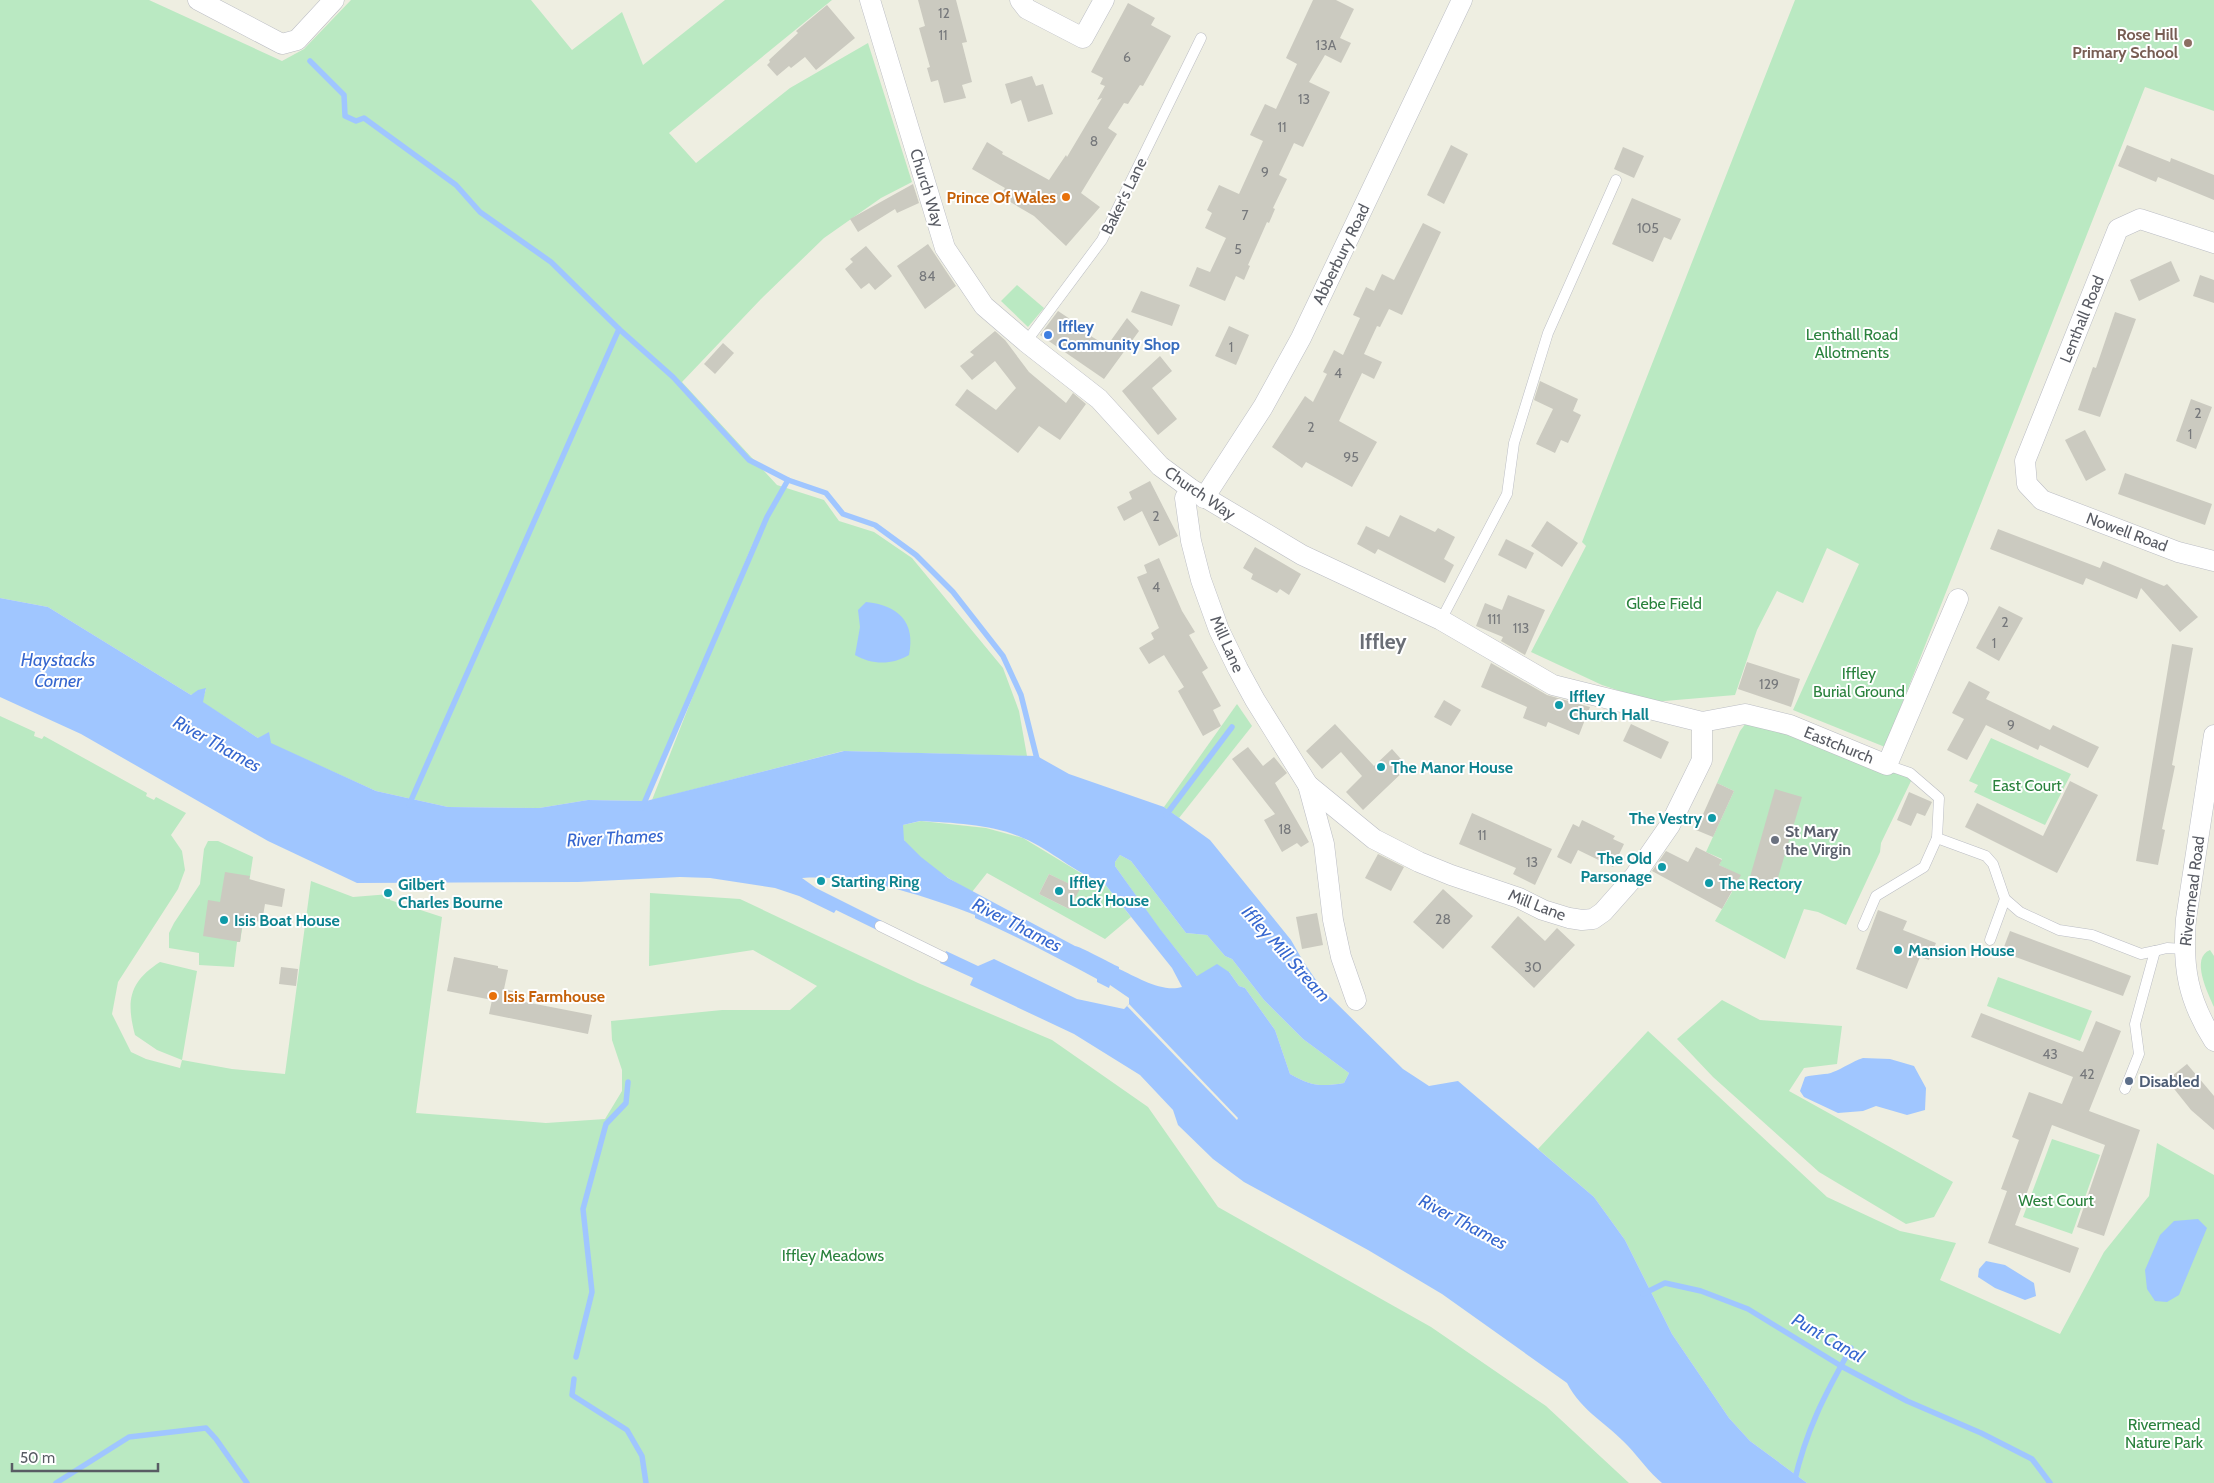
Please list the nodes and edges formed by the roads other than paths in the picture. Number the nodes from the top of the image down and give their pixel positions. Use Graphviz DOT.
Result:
graph roads {
  1 [pos="198,0"];
  2 [pos="334,0"];
  3 [pos="870,0"];
  4 [pos="1020,0"];
  5 [pos="1104,0"];
  6 [pos="1462,0"];
  7 [pos="1201,38"];
  8 [pos="1616,180"];
  9 [pos="2214,243"];
  10 [pos="1026,342"];
  11 [pos="1197,494"];
  12 [pos="2042,500"];
  13 [pos="2214,561"];
  14 [pos="1958,599"];
  15 [pos="1441,620"];
  16 [pos="1702,722"];
  17 [pos="2214,735"];
  18 [pos="1888,765"];
  19 [pos="1308,785"];
  20 [pos="1937,838"];
  21 [pos="2205,862"];
  22 [pos="2006,899"];
  23 [pos="880,926"];
  24 [pos="1863,926"];
  25 [pos="1990,940"];
  26 [pos="2184,949"];
  27 [pos="2155,952"];
  28 [pos="943,957"];
  29 [pos="1356,1000"];
  30 [pos="2214,1041"];
  31 [pos="2125,1089"];
  1 -- 2 [label="street"];
  3 -- 10 [label="street, Church Way"];
  4 -- 5 [label="street"];
  6 -- 11 [label="street, Abberbury Road"];
  7 -- 10 [label="lane, Baker's Lane"];
  8 -- 15 [label="lane"];
  9 -- 12 [label="street, Lenthall Road"];
  10 -- 11 [label="street, Church Way"];
  11 -- 15 [label="street, Church Way"];
  11 -- 19 [label="street, Mill Lane"];
  12 -- 13 [label="street, Nowell Road"];
  14 -- 18 [label="street, Eastchurch"];
  15 -- 16 [label="street, Church Way"];
  16 -- 18 [label="street, Eastchurch"];
  16 -- 19 [label="street, Mill Lane"];
  17 -- 21 [label="street, Rivermead Road"];
  18 -- 20 [label="lane"];
  19 -- 29 [label="street, Mill Lane"];
  20 -- 22 [label="lane"];
  20 -- 24 [label="lane"];
  21 -- 26 [label="street, Rivermead Road"];
  22 -- 25 [label="lane"];
  22 -- 27 [label="lane"];
  23 -- 28 [label="lane"];
  26 -- 27 [label="lane"];
  26 -- 30 [label="street, Rivermead Road"];
  27 -- 31 [label="lane"];
}
